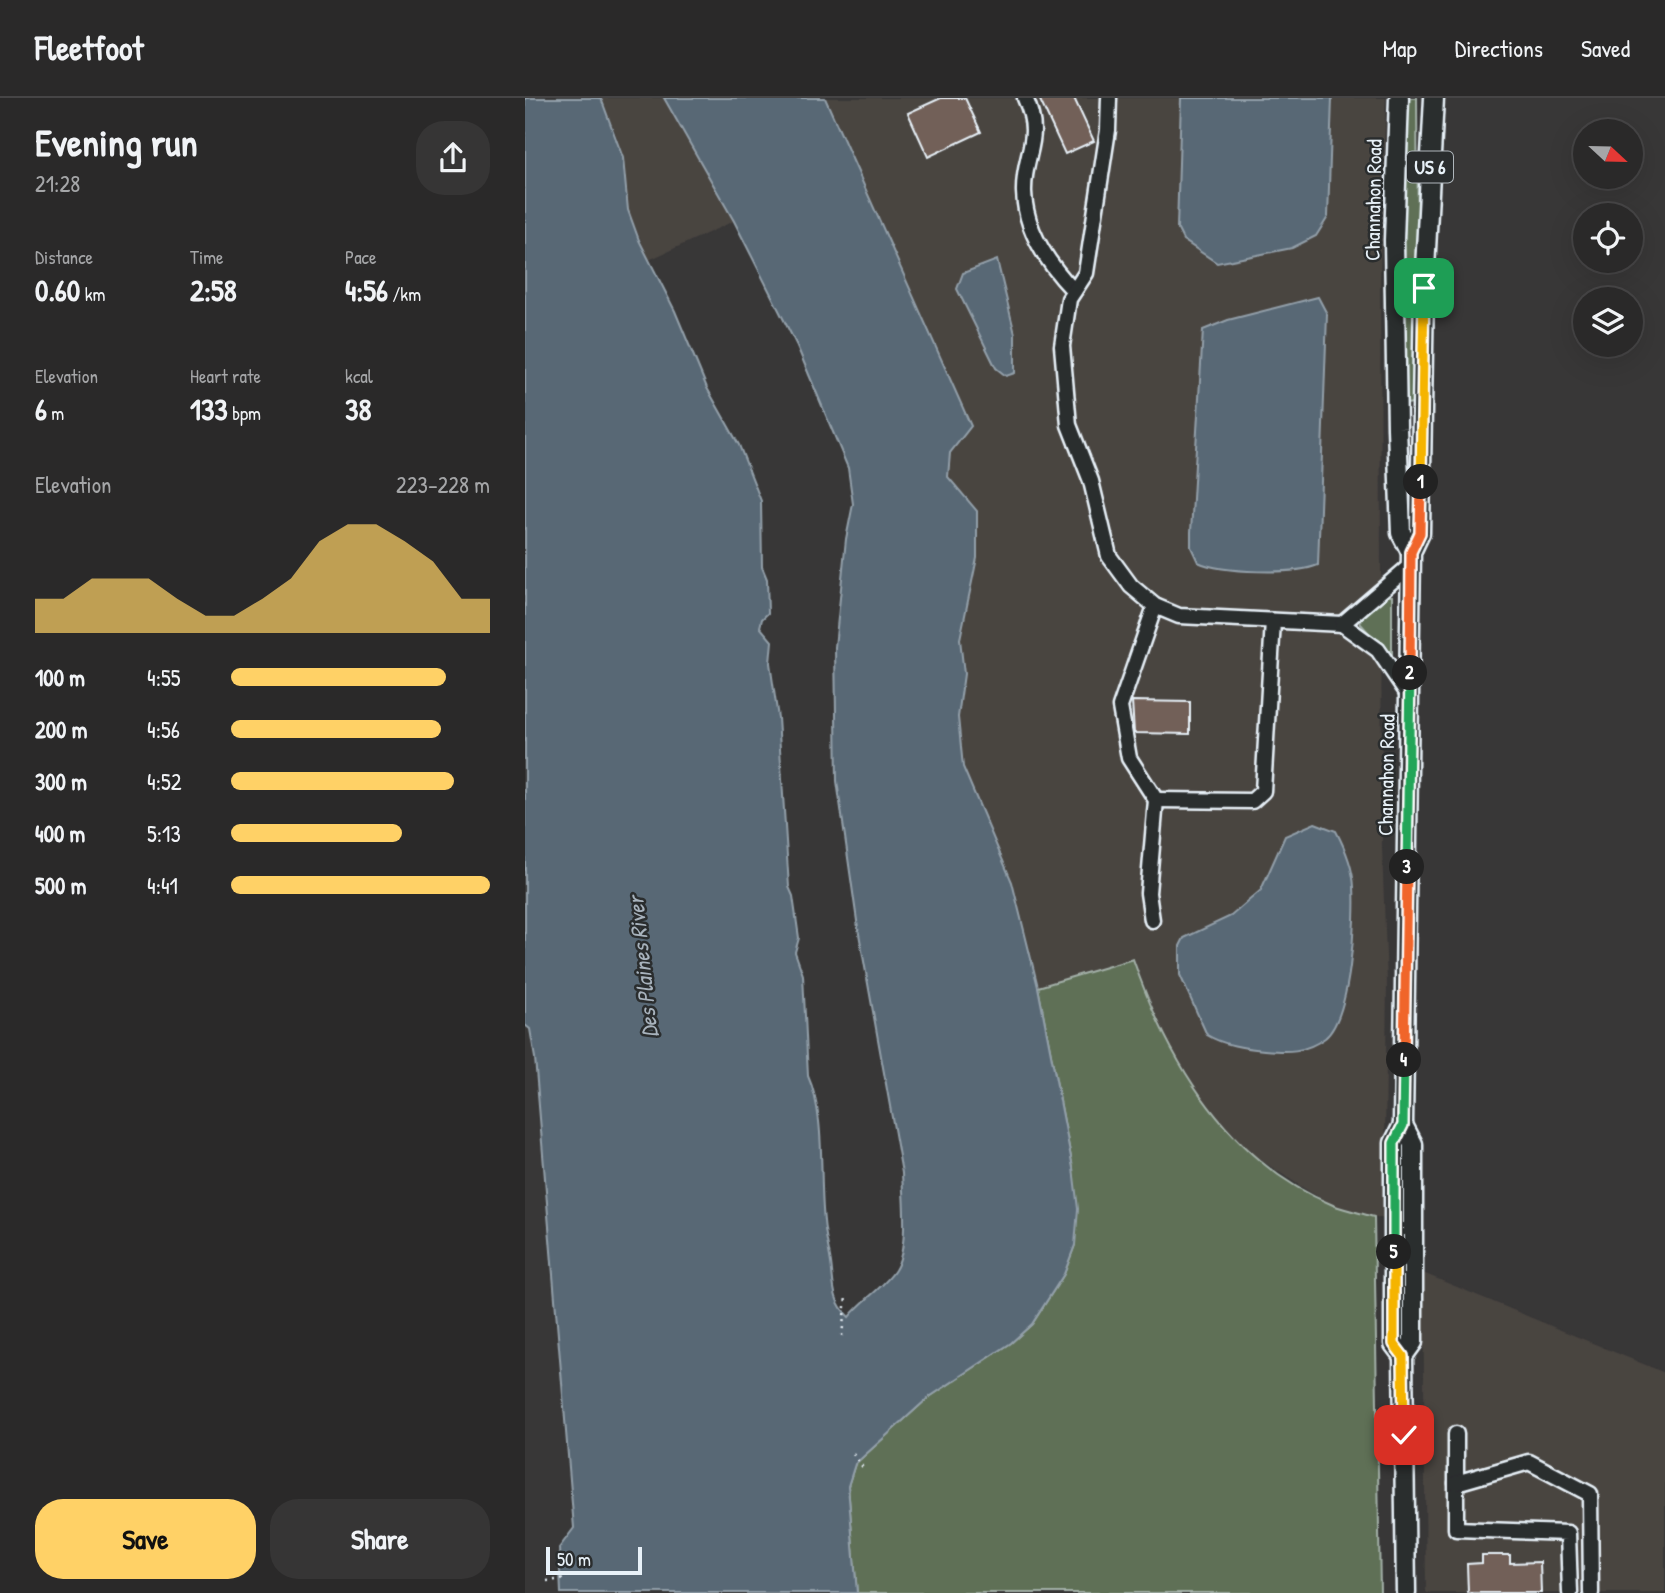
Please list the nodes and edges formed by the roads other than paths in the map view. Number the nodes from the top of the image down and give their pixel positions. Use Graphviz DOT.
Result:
graph roads {
  1 [pos="1025,98"];
  2 [pos="1109,98"];
  3 [pos="1399,98"];
  4 [pos="1434,98"];
  5 [pos="1074,291"];
  6 [pos="1411,558"];
  7 [pos="1155,606"];
  8 [pos="1273,621"];
  9 [pos="1342,624"];
  10 [pos="1410,697"];
  11 [pos="1156,800"];
  12 [pos="1152,920"];
  13 [pos="1456,1434"];
  14 [pos="1456,1483"];
  15 [pos="1406,1593"];
  16 [pos="1570,1593"];
  17 [pos="1591,1593"];
  1 -- 5 [label="lane"];
  2 -- 5 [label="lane"];
  3 -- 6 [label="main road, Channahon Road / US 6"];
  4 -- 6 [label="main road, Channahon Road / US 6"];
  5 -- 7 [label="lane"];
  6 -- 9 [label="lane"];
  6 -- 10 [label="main road, Channahon Road / US 6"];
  7 -- 8 [label="lane"];
  7 -- 11 [label="lane"];
  8 -- 9 [label="lane"];
  8 -- 11 [label="lane"];
  9 -- 10 [label="lane"];
  10 -- 15 [label="main road, Channahon Road / US 6"];
  11 -- 12 [label="lane"];
  13 -- 14 [label="lane"];
  14 -- 16 [label="lane"];
  14 -- 17 [label="lane"];
}
